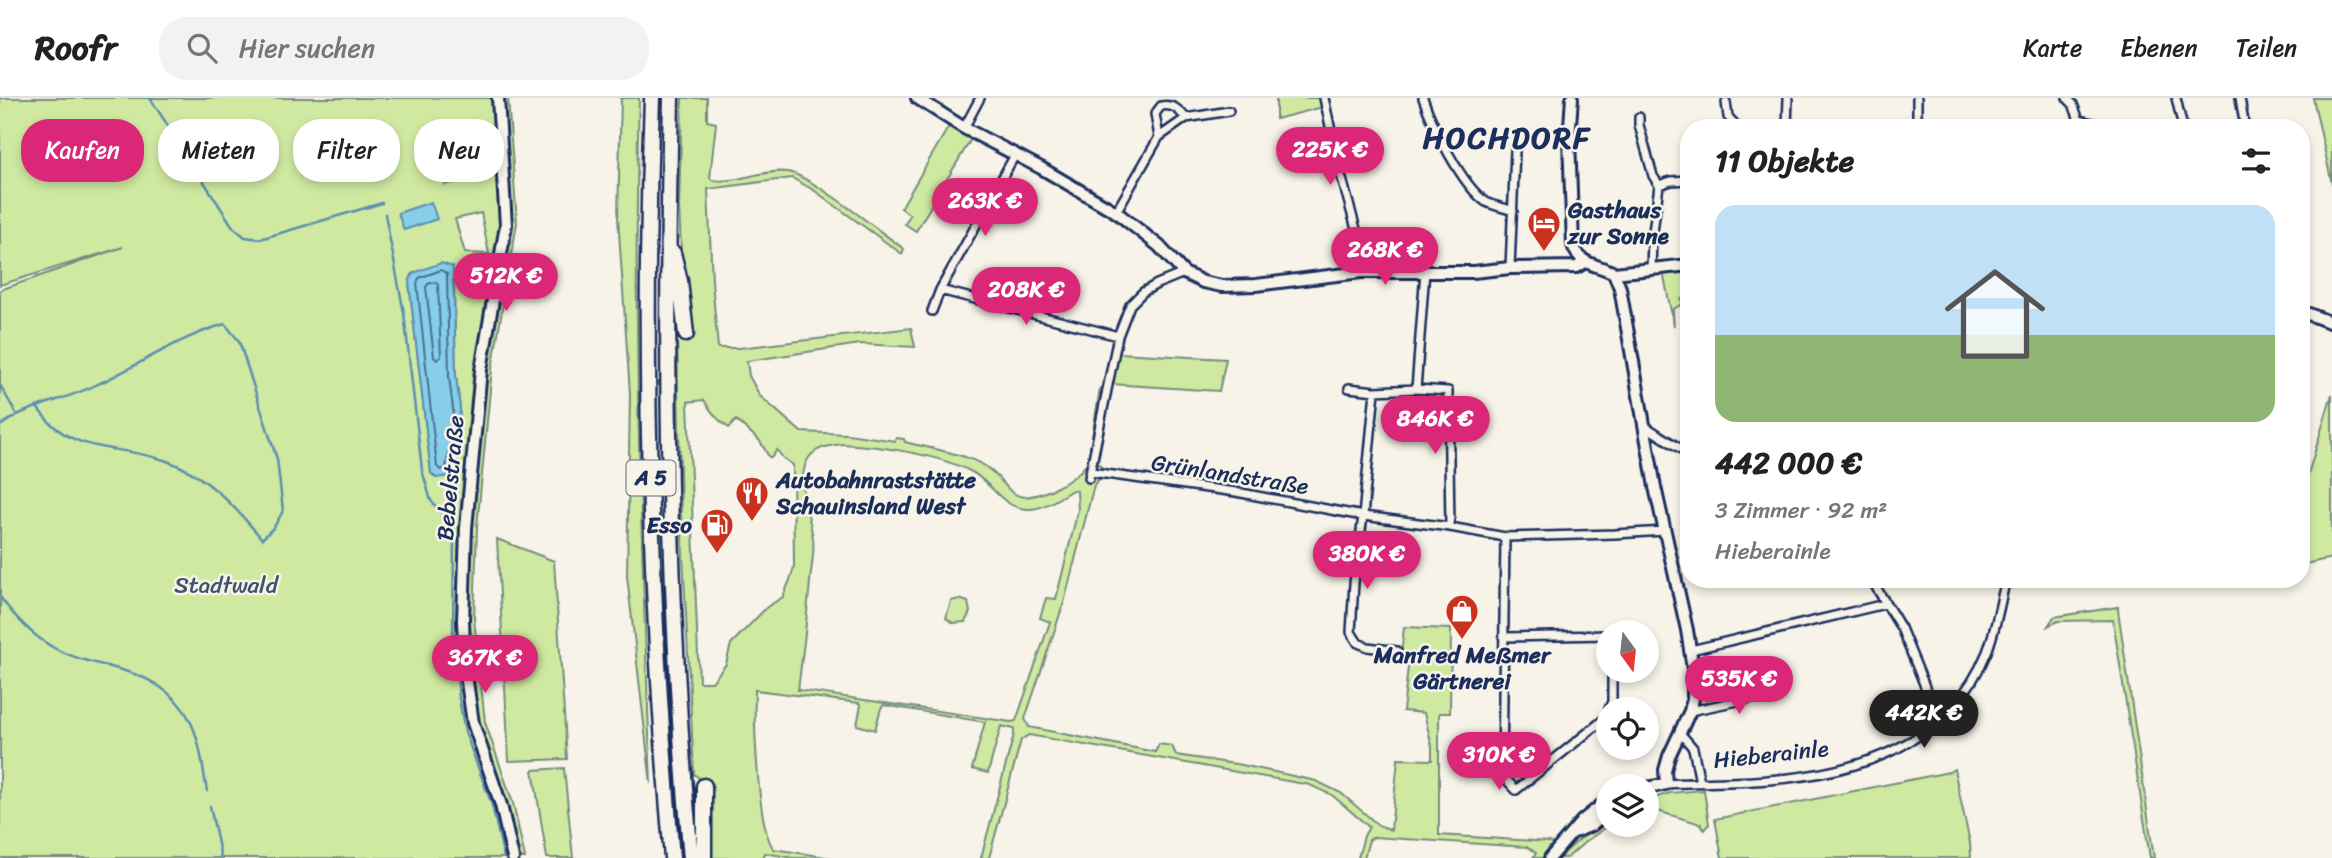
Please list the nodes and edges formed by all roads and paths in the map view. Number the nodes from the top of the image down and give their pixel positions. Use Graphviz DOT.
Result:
graph roads {
  1 [pos="498,98"];
  2 [pos="652,98"];
  3 [pos="671,98"];
  4 [pos="917,98"];
  5 [pos="980,98"];
  6 [pos="1324,98"];
  7 [pos="1423,98"];
  8 [pos="1572,98"];
  9 [pos="1788,98"];
  10 [pos="1917,98"];
  11 [pos="2067,98"];
  12 [pos="2176,98"];
  13 [pos="2240,98"];
  14 [pos="1726,102"];
  15 [pos="1229,111"];
  16 [pos="1639,117"];
  17 [pos="1186,118"];
  18 [pos="1730,119"];
  19 [pos="1787,119"];
  20 [pos="1917,119"];
  21 [pos="2079,119"];
  22 [pos="2181,119"];
  23 [pos="2244,119"];
  24 [pos="964,128"];
  25 [pos="1159,137"];
  26 [pos="1515,151"];
  27 [pos="1015,155"];
  28 [pos="1680,180"];
  29 [pos="1659,185"];
  30 [pos="1513,211"];
  31 [pos="1116,212"];
  32 [pos="667,231"];
  33 [pos="1585,262"];
  34 [pos="1680,266"];
  35 [pos="1510,268"];
  36 [pos="1651,270"];
  37 [pos="1425,271"];
  38 [pos="1361,272"];
  39 [pos="1614,273"];
  40 [pos="1184,274"];
  41 [pos="940,290"];
  42 [pos="932,311"];
  43 [pos="2310,314"];
  44 [pos="2332,323"];
  45 [pos="686,334"];
  46 [pos="1118,336"];
  47 [pos="1349,388"];
  48 [pos="1416,389"];
  49 [pos="1376,391"];
  50 [pos="1645,426"];
  51 [pos="1680,448"];
  52 [pos="1363,516"];
  53 [pos="1450,527"];
  54 [pos="1665,531"];
  55 [pos="1505,537"];
  56 [pos="1876,588"];
  57 [pos="2004,588"];
  58 [pos="1885,604"];
  59 [pos="1596,635"];
  60 [pos="1504,637"];
  61 [pos="1691,650"];
  62 [pos="1397,652"];
  63 [pos="1781,692"];
  64 [pos="1690,711"];
  65 [pos="1936,725"];
  66 [pos="1596,726"];
  67 [pos="1681,733"];
  68 [pos="1700,782"];
  69 [pos="1667,784"];
  70 [pos="704,786"];
  71 [pos="1659,786"];
  72 [pos="1596,810"];
  73 [pos="1596,822"];
  74 [pos="1574,832"];
  75 [pos="513,858"];
  76 [pos="673,858"];
  77 [pos="691,858"];
  78 [pos="704,858"];
  79 [pos="1550,858"];
  1 -- 75 [label="street, Bebelstraße"];
  2 -- 76 [label="highway, A 5"];
  3 -- 32 [label="highway, A 5"];
  4 -- 24 [label="street"];
  5 -- 24 [label="street"];
  6 -- 38 [label="street"];
  7 -- 30 [label="street"];
  8 -- 33 [label="street"];
  9 -- 19 [label="street"];
  10 -- 20 [label="street"];
  11 -- 21 [label="street"];
  12 -- 22 [label="street"];
  13 -- 23 [label="street"];
  14 -- 18 [label="street"];
  15 -- 17 [label="street"];
  16 -- 29 [label="street"];
  17 -- 25 [label="street"];
  17 -- 25 [label="street"];
  24 -- 27 [label="street"];
  25 -- 31 [label="street"];
  26 -- 30 [label="street"];
  27 -- 31 [label="street"];
  27 -- 41 [label="street"];
  28 -- 29 [label="street"];
  29 -- 36 [label="street"];
  30 -- 35 [label="street"];
  31 -- 40 [label="street"];
  32 -- 45 [label="highway"];
  32 -- 77 [label="highway, A 5"];
  33 -- 35 [label="street"];
  33 -- 39 [label="street"];
  34 -- 36 [label="street"];
  35 -- 37 [label="street"];
  36 -- 39 [label="street"];
  37 -- 38 [label="street"];
  37 -- 48 [label="street"];
  38 -- 40 [label="street"];
  39 -- 50 [label="street"];
  40 -- 46 [label="street"];
  41 -- 42 [label="street"];
  41 -- 46 [label="street"];
  43 -- 44 [label="street"];
  46 -- 52 [label="street, Grünlandstraße"];
  47 -- 49 [label="street"];
  48 -- 49 [label="street"];
  48 -- 53 [label="street"];
  49 -- 52 [label="street"];
  50 -- 51 [label="street"];
  50 -- 54 [label="street"];
  52 -- 53 [label="street, Grünlandstraße"];
  52 -- 62 [label="street"];
  53 -- 55 [label="street, Grünlandstraße"];
  54 -- 55 [label="street, Grünlandstraße"];
  54 -- 61 [label="street"];
  55 -- 60 [label="street"];
  56 -- 58 [label="street"];
  57 -- 65 [label="street, Hieberainle"];
  58 -- 61 [label="street"];
  58 -- 65 [label="street"];
  59 -- 60 [label="street"];
  60 -- 66 [label="street"];
  61 -- 64 [label="street"];
  63 -- 64 [label="street"];
  64 -- 67 [label="street"];
  65 -- 68 [label="street, Hieberainle"];
  67 -- 68 [label="street"];
  67 -- 69 [label="street"];
  68 -- 69 [label="street, Hieberainle"];
  69 -- 71 [label="street, Hieberainle"];
  70 -- 78 [label="highway"];
  72 -- 74 [label="street"];
  73 -- 74 [label="street"];
  74 -- 79 [label="street"];
}
